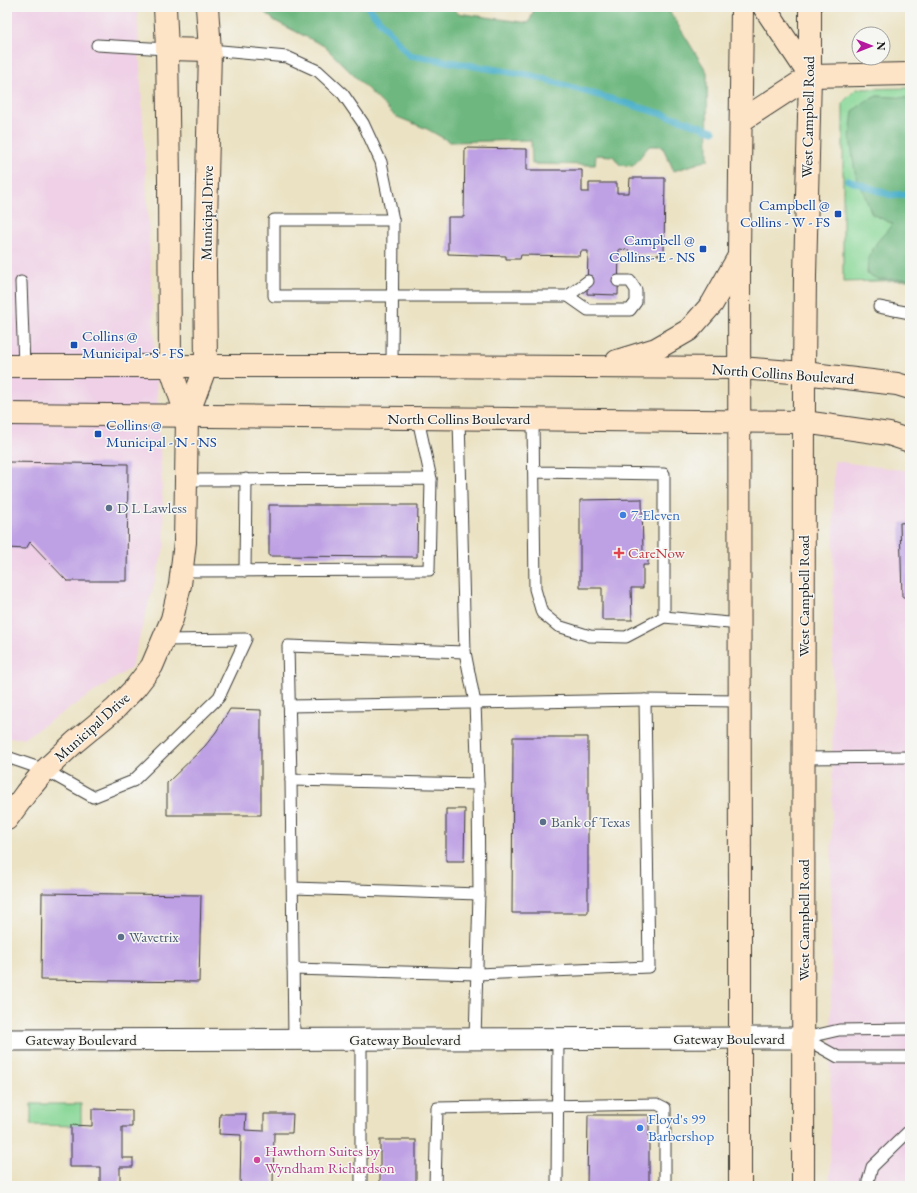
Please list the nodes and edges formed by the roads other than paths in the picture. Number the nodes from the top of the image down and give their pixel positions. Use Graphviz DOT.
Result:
graph roads {
  1 [pos="165,7"];
  2 [pos="207,7"];
  3 [pos="742,7"];
  4 [pos="764,7"];
  5 [pos="810,7"];
  6 [pos="97,45"];
  7 [pos="168,49"];
  8 [pos="210,50"];
  9 [pos="910,74"];
  10 [pos="810,76"];
  11 [pos="741,121"];
  12 [pos="393,220"];
  13 [pos="739,254"];
  14 [pos="588,281"];
  15 [pos="618,281"];
  16 [pos="21,282"];
  17 [pos="393,296"];
  18 [pos="568,296"];
  19 [pos="879,307"];
  20 [pos="910,313"];
  21 [pos="16,366"];
  22 [pos="170,366"];
  23 [pos="206,366"];
  24 [pos="392,366"];
  25 [pos="595,368"];
  26 [pos="740,368"];
  27 [pos="804,373"];
  28 [pos="910,388"];
  29 [pos="7,414"];
  30 [pos="187,417"];
  31 [pos="418,419"];
  32 [pos="459,419"];
  33 [pos="533,420"];
  34 [pos="740,422"];
  35 [pos="804,422"];
  36 [pos="910,441"];
  37 [pos="534,472"];
  38 [pos="246,479"];
  39 [pos="431,479"];
  40 [pos="186,480"];
  41 [pos="182,571"];
  42 [pos="245,571"];
  43 [pos="664,617"];
  44 [pos="740,624"];
  45 [pos="163,640"];
  46 [pos="465,652"];
  47 [pos="646,700"];
  48 [pos="740,701"];
  49 [pos="475,703"];
  50 [pos="289,706"];
  51 [pos="7,757"];
  52 [pos="910,757"];
  53 [pos="804,758"];
  54 [pos="45,770"];
  55 [pos="291,780"];
  56 [pos="478,784"];
  57 [pos="7,819"];
  58 [pos="292,888"];
  59 [pos="479,894"];
  60 [pos="293,969"];
  61 [pos="476,974"];
  62 [pos="910,1029"];
  63 [pos="740,1038"];
  64 [pos="804,1038"];
  65 [pos="7,1040"];
  66 [pos="294,1040"];
  67 [pos="361,1040"];
  68 [pos="475,1040"];
  69 [pos="558,1040"];
  70 [pos="910,1057"];
  71 [pos="557,1106"];
  72 [pos="910,1130"];
  73 [pos="361,1186"];
  74 [pos="435,1186"];
  75 [pos="557,1186"];
  76 [pos="665,1186"];
  77 [pos="740,1186"];
  78 [pos="803,1186"];
  79 [pos="868,1186"];
  1 -- 7 [label="main road, Municipal Drive"];
  2 -- 8 [label="main road, Municipal Drive"];
  3 -- 11 [label="main road"];
  4 -- 10 [label="main road"];
  5 -- 10 [label="main road, West Campbell Road"];
  6 -- 7 [label="lane"];
  7 -- 8 [label="main road"];
  7 -- 22 [label="main road, Municipal Drive"];
  8 -- 12 [label="lane"];
  8 -- 23 [label="main road, Municipal Drive"];
  9 -- 10 [label="main road"];
  10 -- 11 [label="main road"];
  10 -- 27 [label="main road, West Campbell Road"];
  11 -- 13 [label="main road"];
  12 -- 17 [label="lane"];
  12 -- 17 [label="lane"];
  13 -- 25 [label="main road"];
  13 -- 26 [label="main road"];
  14 -- 18 [label="lane"];
  15 -- 18 [label="lane"];
  16 -- 21 [label="lane"];
  17 -- 18 [label="lane"];
  17 -- 24 [label="lane"];
  19 -- 20 [label="lane"];
  21 -- 22 [label="main road, North Collins Boulevard"];
  22 -- 23 [label="main road, North Collins Boulevard"];
  22 -- 30 [label="main road, Municipal Drive"];
  23 -- 24 [label="main road, North Collins Boulevard"];
  23 -- 30 [label="main road, Municipal Drive"];
  24 -- 25 [label="main road, North Collins Boulevard"];
  25 -- 26 [label="main road, North Collins Boulevard"];
  26 -- 27 [label="main road, North Collins Boulevard"];
  26 -- 34 [label="main road"];
  27 -- 28 [label="main road, North Collins Boulevard"];
  27 -- 35 [label="main road, West Campbell Road"];
  29 -- 30 [label="main road, North Collins Boulevard"];
  30 -- 31 [label="main road, North Collins Boulevard"];
  30 -- 40 [label="main road, Municipal Drive"];
  31 -- 32 [label="main road, North Collins Boulevard"];
  31 -- 39 [label="lane"];
  32 -- 33 [label="main road, North Collins Boulevard"];
  32 -- 46 [label="lane"];
  33 -- 34 [label="main road, North Collins Boulevard"];
  33 -- 37 [label="lane"];
  34 -- 35 [label="main road, North Collins Boulevard"];
  34 -- 44 [label="main road"];
  35 -- 36 [label="main road, North Collins Boulevard"];
  35 -- 53 [label="main road, West Campbell Road"];
  37 -- 43 [label="lane"];
  37 -- 43 [label="lane"];
  38 -- 39 [label="lane"];
  38 -- 40 [label="lane"];
  38 -- 42 [label="lane"];
  39 -- 42 [label="lane"];
  40 -- 41 [label="main road, Municipal Drive"];
  41 -- 42 [label="lane"];
  41 -- 45 [label="main road, Municipal Drive"];
  43 -- 44 [label="lane"];
  44 -- 48 [label="main road"];
  45 -- 54 [label="main road, Municipal Drive"];
  45 -- 54 [label="lane"];
  46 -- 49 [label="lane"];
  46 -- 50 [label="lane"];
  47 -- 48 [label="lane"];
  47 -- 49 [label="lane"];
  47 -- 61 [label="lane"];
  48 -- 63 [label="main road"];
  49 -- 50 [label="lane"];
  49 -- 56 [label="lane"];
  50 -- 55 [label="lane"];
  51 -- 54 [label="lane"];
  52 -- 53 [label="lane"];
  53 -- 64 [label="main road, West Campbell Road"];
  54 -- 57 [label="main road, Municipal Drive"];
  55 -- 56 [label="lane"];
  55 -- 58 [label="lane"];
  56 -- 59 [label="lane"];
  58 -- 59 [label="lane"];
  58 -- 60 [label="lane"];
  59 -- 61 [label="lane"];
  60 -- 61 [label="lane"];
  60 -- 66 [label="lane"];
  61 -- 68 [label="lane"];
  62 -- 64 [label="lane"];
  63 -- 64 [label="street, Gateway Boulevard"];
  63 -- 69 [label="street, Gateway Boulevard"];
  63 -- 77 [label="main road"];
  64 -- 70 [label="lane"];
  64 -- 78 [label="main road, West Campbell Road"];
  65 -- 66 [label="street, Gateway Boulevard"];
  66 -- 67 [label="street, Gateway Boulevard"];
  67 -- 68 [label="street, Gateway Boulevard"];
  67 -- 73 [label="lane"];
  68 -- 69 [label="street, Gateway Boulevard"];
  69 -- 71 [label="lane"];
  71 -- 74 [label="lane"];
  71 -- 75 [label="lane"];
  71 -- 76 [label="lane"];
  72 -- 79 [label="lane"];
}
